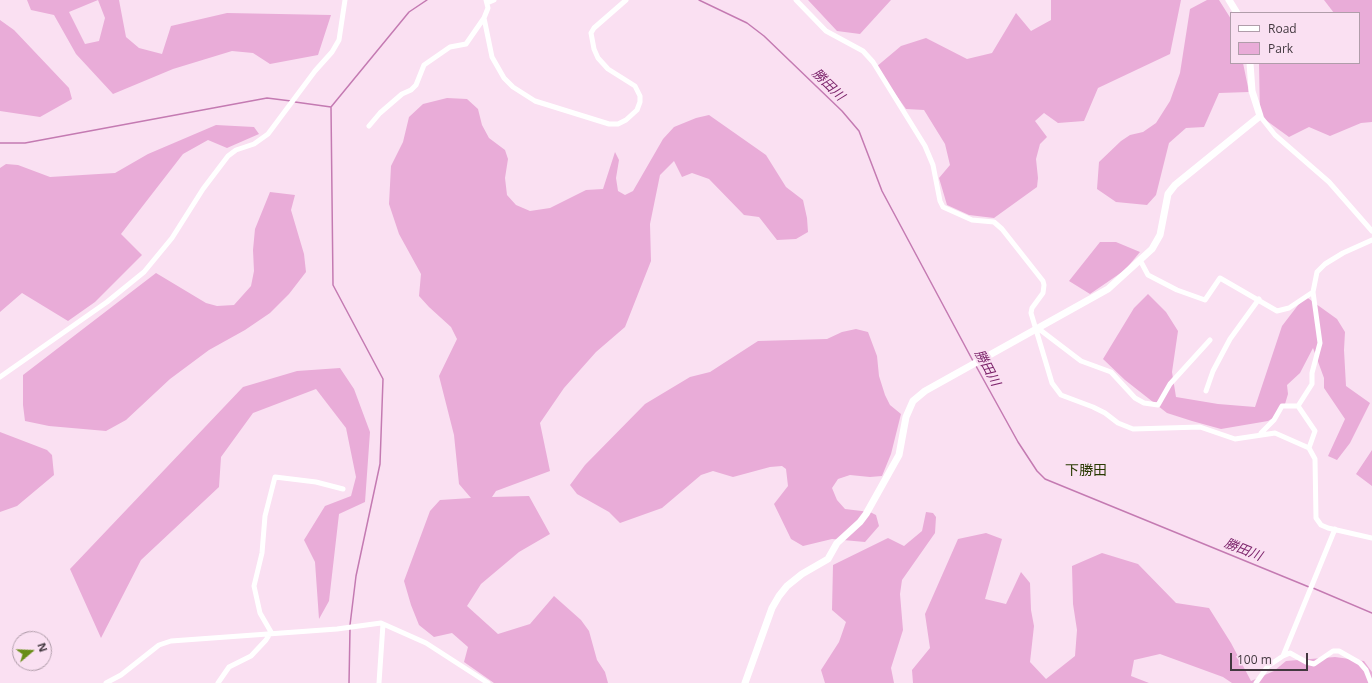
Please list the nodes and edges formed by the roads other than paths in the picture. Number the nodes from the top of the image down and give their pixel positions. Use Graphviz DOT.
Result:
graph roads {
  1 [pos="345,0"];
  2 [pos="494,0"];
  3 [pos="626,0"];
  4 [pos="796,0"];
  5 [pos="1229,0"];
  6 [pos="487,1"];
  7 [pos="1236,12"];
  8 [pos="484,18"];
  9 [pos="1250,64"];
  10 [pos="1260,116"];
  11 [pos="369,126"];
  12 [pos="1372,231"];
  13 [pos="1372,240"];
  14 [pos="1140,260"];
  15 [pos="1313,292"];
  16 [pos="1259,299"];
  17 [pos="1037,330"];
  18 [pos="1210,340"];
  19 [pos="0,377"];
  20 [pos="1206,391"];
  21 [pos="1298,406"];
  22 [pos="1261,434"];
  23 [pos="1309,448"];
  24 [pos="343,489"];
  25 [pos="1335,529"];
  26 [pos="1372,538"];
  27 [pos="383,624"];
  28 [pos="271,632"];
  29 [pos="1283,656"];
  30 [pos="106,683"];
  31 [pos="218,683"];
  32 [pos="379,683"];
  33 [pos="488,683"];
  34 [pos="745,683"];
  35 [pos="1256,683"];
  36 [pos="1371,683"];
  1 -- 19 [label="street"];
  2 -- 6 [label="street"];
  3 -- 8 [label="street"];
  4 -- 17 [label="street"];
  5 -- 7 [label="street"];
  6 -- 8 [label="street"];
  8 -- 11 [label="street"];
  9 -- 10 [label="street"];
  10 -- 12 [label="street"];
  10 -- 14 [label="street"];
  13 -- 15 [label="street"];
  14 -- 16 [label="street"];
  14 -- 17 [label="street"];
  15 -- 16 [label="street"];
  15 -- 21 [label="street"];
  16 -- 20 [label="street"];
  17 -- 18 [label="street"];
  17 -- 22 [label="street"];
  17 -- 34 [label="street"];
  21 -- 22 [label="street"];
  21 -- 23 [label="street"];
  22 -- 23 [label="street"];
  23 -- 25 [label="street"];
  24 -- 28 [label="street"];
  25 -- 26 [label="street"];
  25 -- 29 [label="street"];
  27 -- 28 [label="street"];
  27 -- 32 [label="street"];
  27 -- 33 [label="street"];
  28 -- 30 [label="street"];
  28 -- 31 [label="street"];
  29 -- 35 [label="street"];
  29 -- 36 [label="street"];
}
